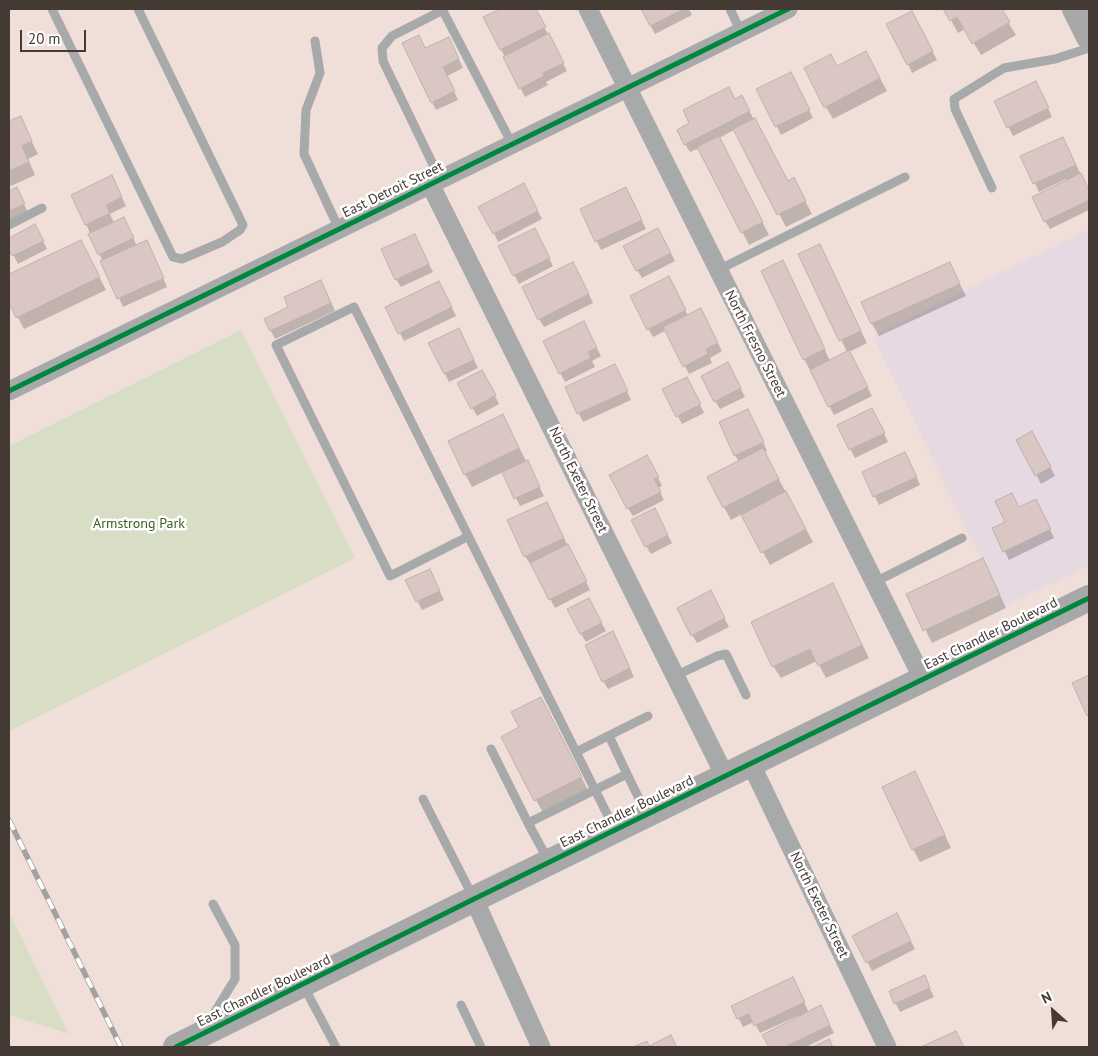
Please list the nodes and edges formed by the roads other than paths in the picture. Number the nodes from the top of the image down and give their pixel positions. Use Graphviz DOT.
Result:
graph roads {
  1 [pos="52,9"];
  2 [pos="138,9"];
  3 [pos="442,9"];
  4 [pos="588,9"];
  5 [pos="730,9"];
  6 [pos="788,9"];
  7 [pos="1075,9"];
  8 [pos="741,32"];
  9 [pos="1089,37"];
  10 [pos="315,41"];
  11 [pos="1089,48"];
  12 [pos="626,88"];
  13 [pos="512,144"];
  14 [pos="905,177"];
  15 [pos="435,182"];
  16 [pos="992,188"];
  17 [pos="42,208"];
  18 [pos="9,225"];
  19 [pos="339,229"];
  20 [pos="718,270"];
  21 [pos="9,391"];
  22 [pos="467,537"];
  23 [pos="962,538"];
  24 [pos="875,582"];
  25 [pos="1089,598"];
  26 [pos="675,676"];
  27 [pos="923,679"];
  28 [pos="746,695"];
  29 [pos="648,716"];
  30 [pos="609,736"];
  31 [pos="491,749"];
  32 [pos="576,752"];
  33 [pos="751,764"];
  34 [pos="627,774"];
  35 [pos="725,776"];
  36 [pos="595,790"];
  37 [pos="423,799"];
  38 [pos="647,814"];
  39 [pos="528,823"];
  40 [pos="615,830"];
  41 [pos="549,862"];
  42 [pos="474,899"];
  43 [pos="214,904"];
  44 [pos="303,984"];
  45 [pos="461,1005"];
  46 [pos="199,1036"];
  47 [pos="176,1047"];
  48 [pos="336,1047"];
  49 [pos="481,1047"];
  50 [pos="541,1047"];
  51 [pos="887,1047"];
  1 -- 2 [label="lane"];
  3 -- 13 [label="lane"];
  3 -- 15 [label="lane"];
  4 -- 12 [label="street, North Fresno Street"];
  5 -- 8 [label="lane"];
  6 -- 8 [label="street, East Detroit Street"];
  7 -- 9 [label="main road"];
  8 -- 12 [label="street, East Detroit Street"];
  10 -- 19 [label="lane"];
  11 -- 16 [label="lane"];
  12 -- 13 [label="street, East Detroit Street"];
  12 -- 20 [label="street, North Fresno Street"];
  13 -- 15 [label="street, East Detroit Street"];
  14 -- 20 [label="lane"];
  15 -- 19 [label="street, East Detroit Street"];
  15 -- 26 [label="street, North Exeter Street"];
  17 -- 18 [label="lane"];
  19 -- 21 [label="street, East Detroit Street"];
  20 -- 24 [label="street, North Fresno Street"];
  22 -- 22 [label="lane"];
  22 -- 32 [label="lane"];
  23 -- 24 [label="lane"];
  24 -- 27 [label="street, North Fresno Street"];
  25 -- 27 [label="main road, East Chandler Boulevard"];
  26 -- 28 [label="lane"];
  26 -- 35 [label="street, North Exeter Street"];
  27 -- 33 [label="main road, East Chandler Boulevard"];
  29 -- 30 [label="lane"];
  30 -- 32 [label="lane"];
  30 -- 34 [label="lane"];
  31 -- 39 [label="lane"];
  32 -- 36 [label="lane"];
  33 -- 35 [label="main road, East Chandler Boulevard"];
  33 -- 51 [label="street, North Exeter Street"];
  34 -- 36 [label="lane"];
  34 -- 38 [label="lane"];
  35 -- 38 [label="main road, East Chandler Boulevard"];
  36 -- 39 [label="lane"];
  36 -- 40 [label="lane"];
  37 -- 42 [label="lane"];
  38 -- 40 [label="main road, East Chandler Boulevard"];
  39 -- 41 [label="lane"];
  40 -- 41 [label="main road, East Chandler Boulevard"];
  41 -- 42 [label="main road, East Chandler Boulevard"];
  42 -- 44 [label="main road, East Chandler Boulevard"];
  42 -- 50 [label="street"];
  43 -- 46 [label="lane"];
  44 -- 46 [label="main road, East Chandler Boulevard"];
  44 -- 48 [label="lane"];
  45 -- 49 [label="lane"];
  46 -- 47 [label="main road, East Chandler Boulevard"];
}
